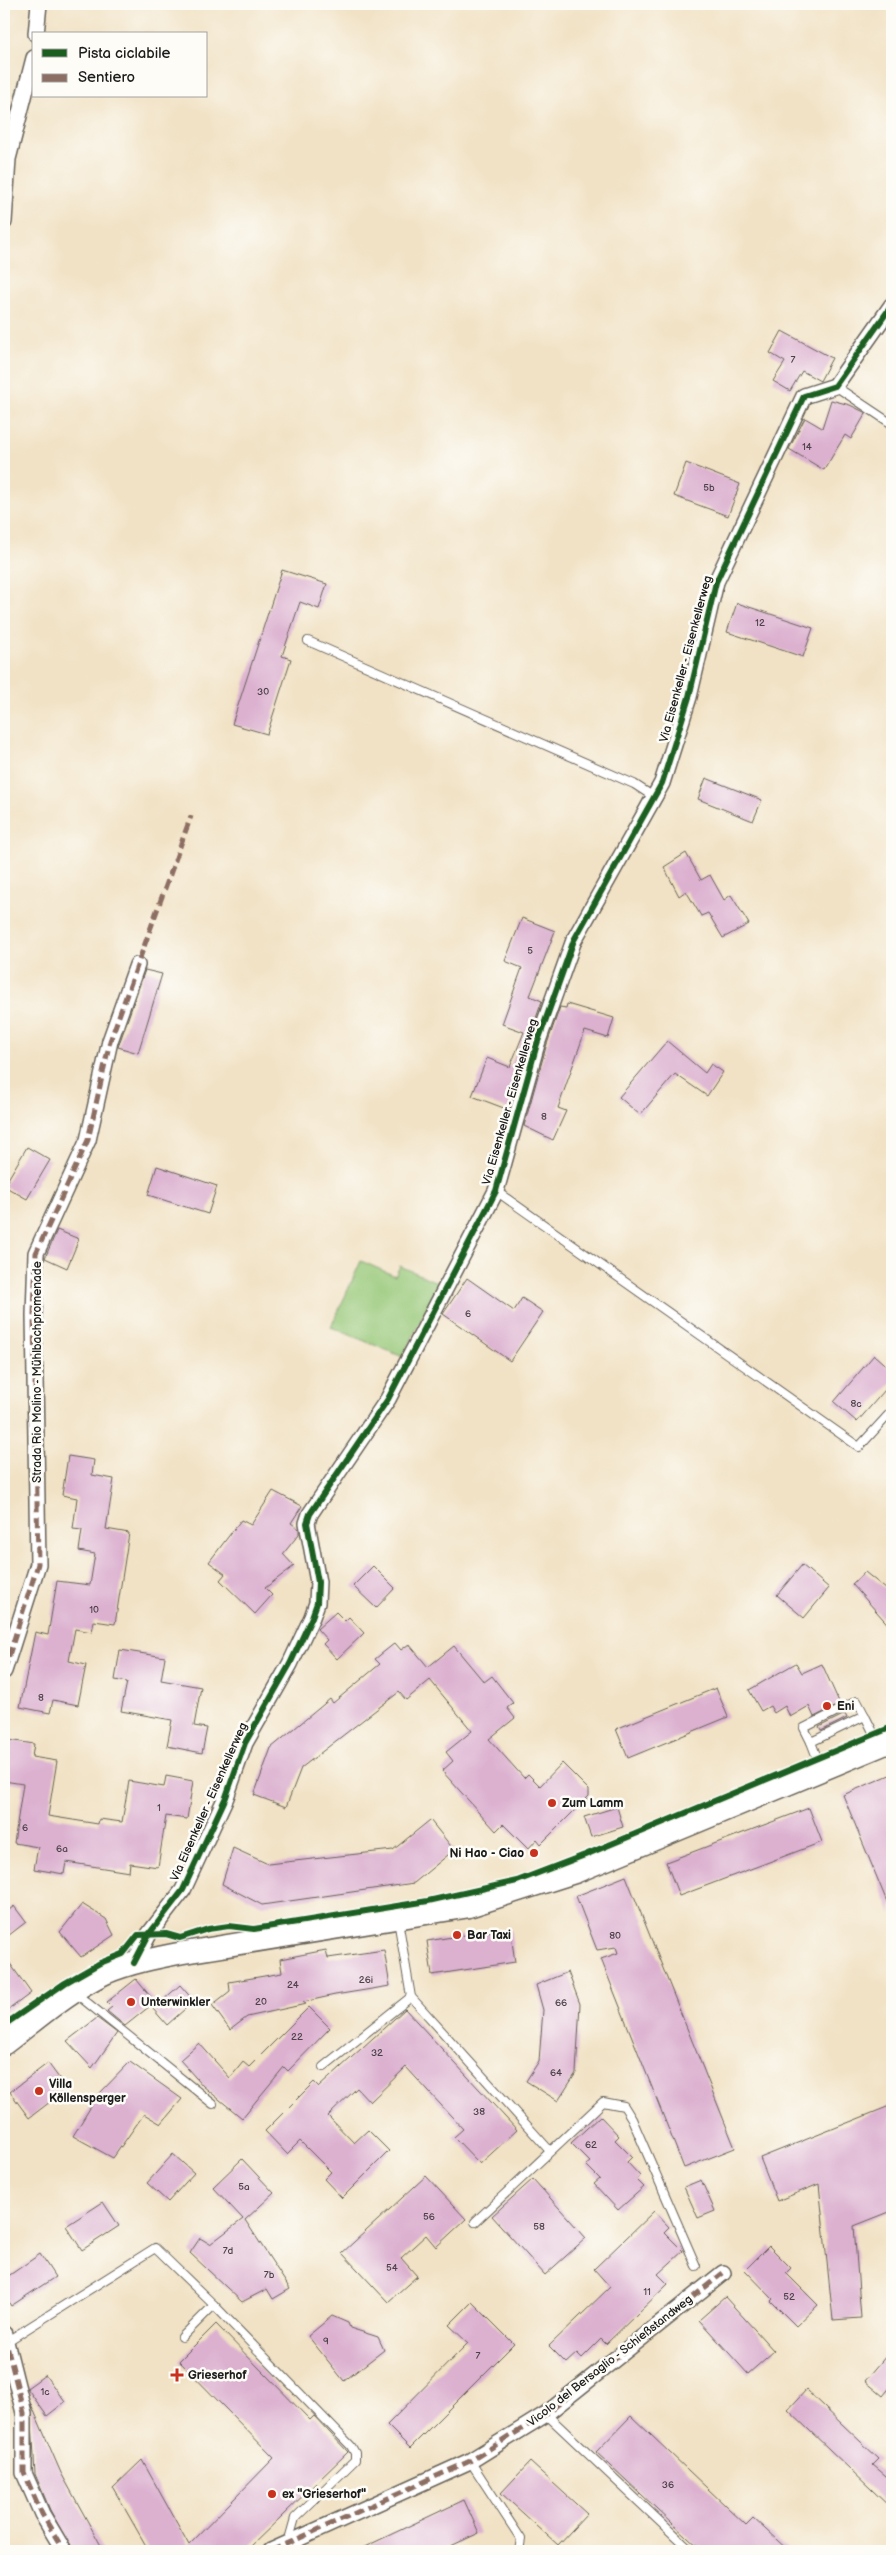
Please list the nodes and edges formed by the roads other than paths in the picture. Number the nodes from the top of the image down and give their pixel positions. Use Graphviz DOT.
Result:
graph roads {
  1 [pos="39,4"];
  2 [pos="36,32"];
  3 [pos="32,66"];
  4 [pos="4,222"];
  5 [pos="892,305"];
  6 [pos="835,386"];
  7 [pos="892,424"];
  8 [pos="308,641"];
  9 [pos="654,797"];
  10 [pos="137,965"];
  11 [pos="496,1191"];
  12 [pos="892,1411"];
  13 [pos="4,1671"];
  14 [pos="864,1716"];
  15 [pos="811,1742"];
  16 [pos="886,1743"];
  17 [pos="821,1769"];
  18 [pos="398,1918"];
  19 [pos="134,1963"];
  20 [pos="74,1992"];
  21 [pos="411,1997"];
  22 [pos="4,2044"];
  23 [pos="323,2067"];
  24 [pos="212,2104"];
  25 [pos="550,2151"];
  26 [pos="475,2222"];
  27 [pos="696,2266"];
  28 [pos="723,2273"];
  29 [pos="214,2305"];
  30 [pos="182,2337"];
  31 [pos="5,2338"];
  32 [pos="546,2414"];
  33 [pos="470,2461"];
  34 [pos="288,2543"];
  35 [pos="64,2551"];
  36 [pos="270,2551"];
  37 [pos="519,2551"];
  38 [pos="691,2551"];
  1 -- 2 [label="street"];
  3 -- 4 [label="street"];
  5 -- 6 [label="street"];
  6 -- 7 [label="lane"];
  6 -- 9 [label="street, Via Eisenkeller - Eisenkellerweg"];
  8 -- 9 [label="lane"];
  9 -- 11 [label="street, Via Eisenkeller - Eisenkellerweg"];
  10 -- 13 [label="street, Strada Rio Molino - Mühlbachpromenade"];
  11 -- 12 [label="lane, Via Eisenkeller - Eisenkellerweg"];
  11 -- 19 [label="street, Via Eisenkeller - Eisenkellerweg"];
  14 -- 15 [label="lane"];
  14 -- 15 [label="lane"];
  14 -- 16 [label="lane"];
  15 -- 17 [label="lane"];
  16 -- 17 [label="main road"];
  17 -- 18 [label="main road"];
  18 -- 19 [label="main road"];
  18 -- 21 [label="lane"];
  19 -- 20 [label="main road"];
  20 -- 22 [label="main road"];
  20 -- 24 [label="lane"];
  21 -- 23 [label="lane"];
  21 -- 25 [label="lane"];
  25 -- 26 [label="lane"];
  25 -- 27 [label="lane"];
  28 -- 32 [label="street, Vicolo del Bersaglio - Schießstandweg"];
  29 -- 30 [label="lane"];
  29 -- 31 [label="lane"];
  29 -- 34 [label="lane"];
  31 -- 35 [label="street"];
  32 -- 33 [label="street, Vicolo del Bersaglio - Schießstandweg"];
  32 -- 38 [label="lane"];
  33 -- 34 [label="street, Vicolo del Bersaglio - Schießstandweg"];
  33 -- 37 [label="lane"];
  34 -- 36 [label="street, Vicolo del Bersaglio - Schießstandweg"];
}
